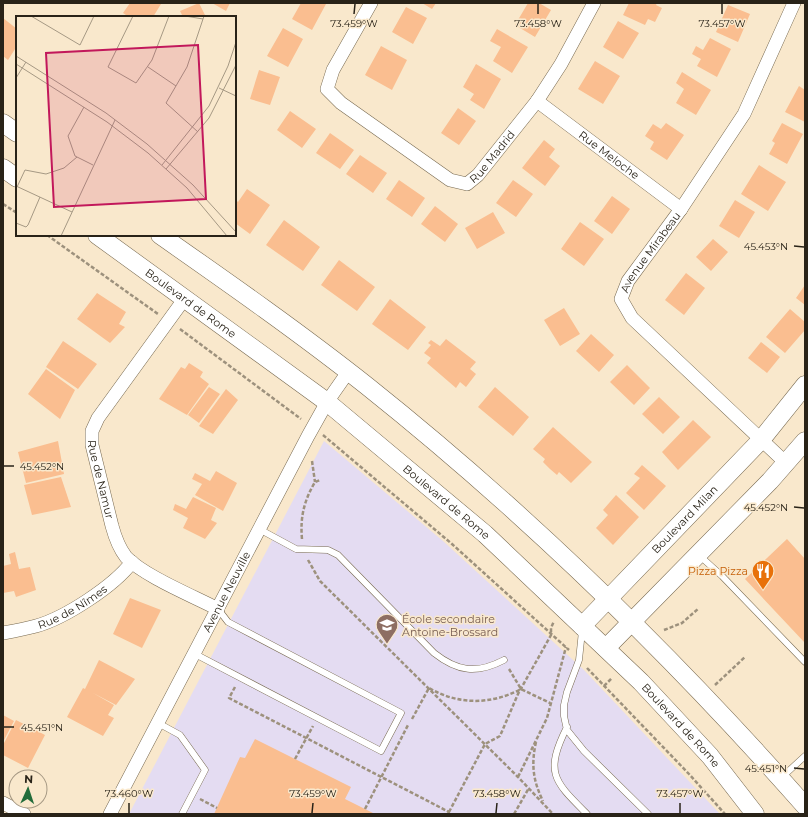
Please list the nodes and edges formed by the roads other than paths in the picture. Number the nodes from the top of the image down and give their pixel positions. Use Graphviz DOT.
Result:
graph roads {
  1 [pos="371,3"];
  2 [pos="594,3"];
  3 [pos="794,3"];
  4 [pos="537,101"];
  5 [pos="3,123"];
  6 [pos="16,132"];
  7 [pos="3,168"];
  8 [pos="16,177"];
  9 [pos="681,209"];
  10 [pos="98,236"];
  11 [pos="161,236"];
  12 [pos="185,298"];
  13 [pos="348,372"];
  14 [pos="805,385"];
  15 [pos="327,402"];
  16 [pos="761,440"];
  17 [pos="805,441"];
  18 [pos="786,463"];
  19 [pos="259,530"];
  20 [pos="699,555"];
  21 [pos="132,562"];
  22 [pos="609,599"];
  23 [pos="218,609"];
  24 [pos="633,622"];
  25 [pos="582,626"];
  26 [pos="3,633"];
  27 [pos="606,648"];
  28 [pos="195,654"];
  29 [pos="504,660"];
  30 [pos="805,662"];
  31 [pos="158,723"];
  32 [pos="566,727"];
  33 [pos="805,756"];
  34 [pos="781,778"];
  35 [pos="3,803"];
  36 [pos="805,806"];
  37 [pos="24,814"];
  38 [pos="110,814"];
  39 [pos="182,814"];
  40 [pos="587,814"];
  41 [pos="648,814"];
  42 [pos="755,814"];
  1 -- 4 [label="street, Rue Madrid"];
  2 -- 4 [label="street, Rue Madrid"];
  3 -- 9 [label="street, Avenue Mirabeau"];
  4 -- 9 [label="street, Rue Meloche"];
  5 -- 6 [label="main road"];
  7 -- 8 [label="main road"];
  9 -- 16 [label="street, Avenue Mirabeau"];
  10 -- 12 [label="main road, Boulevard de Rome"];
  11 -- 13 [label="main road"];
  12 -- 15 [label="main road, Boulevard de Rome"];
  12 -- 21 [label="street, Rue de Namur"];
  13 -- 15 [label="street, Avenue Neuville"];
  13 -- 22 [label="main road"];
  14 -- 16 [label="main road, Boulevard Milan"];
  15 -- 19 [label="street, Avenue Neuville"];
  15 -- 25 [label="main road, Boulevard de Rome"];
  16 -- 18 [label="street, Avenue Mirabeau"];
  16 -- 22 [label="main road, Boulevard Milan"];
  17 -- 18 [label="main road"];
  18 -- 20 [label="main road"];
  19 -- 23 [label="street, Avenue Neuville"];
  19 -- 29 [label="lane"];
  20 -- 24 [label="main road"];
  20 -- 30 [label="lane"];
  21 -- 23 [label="street, Rue de Namur"];
  21 -- 26 [label="street, Rue de Nîmes"];
  22 -- 24 [label="main road"];
  22 -- 25 [label="main road, Boulevard Milan"];
  23 -- 28 [label="street, Avenue Neuville"];
  23 -- 28 [label="lane"];
  24 -- 27 [label="main road"];
  24 -- 34 [label="main road"];
  25 -- 27 [label="main road, Boulevard de Rome"];
  25 -- 32 [label="lane"];
  27 -- 42 [label="main road, Boulevard de Rome"];
  28 -- 31 [label="street, Avenue Neuville"];
  31 -- 38 [label="street, Avenue Neuville"];
  31 -- 39 [label="lane"];
  32 -- 40 [label="lane"];
  32 -- 41 [label="lane"];
  33 -- 34 [label="lane"];
  34 -- 36 [label="main road"];
  35 -- 37 [label="street"];
}
